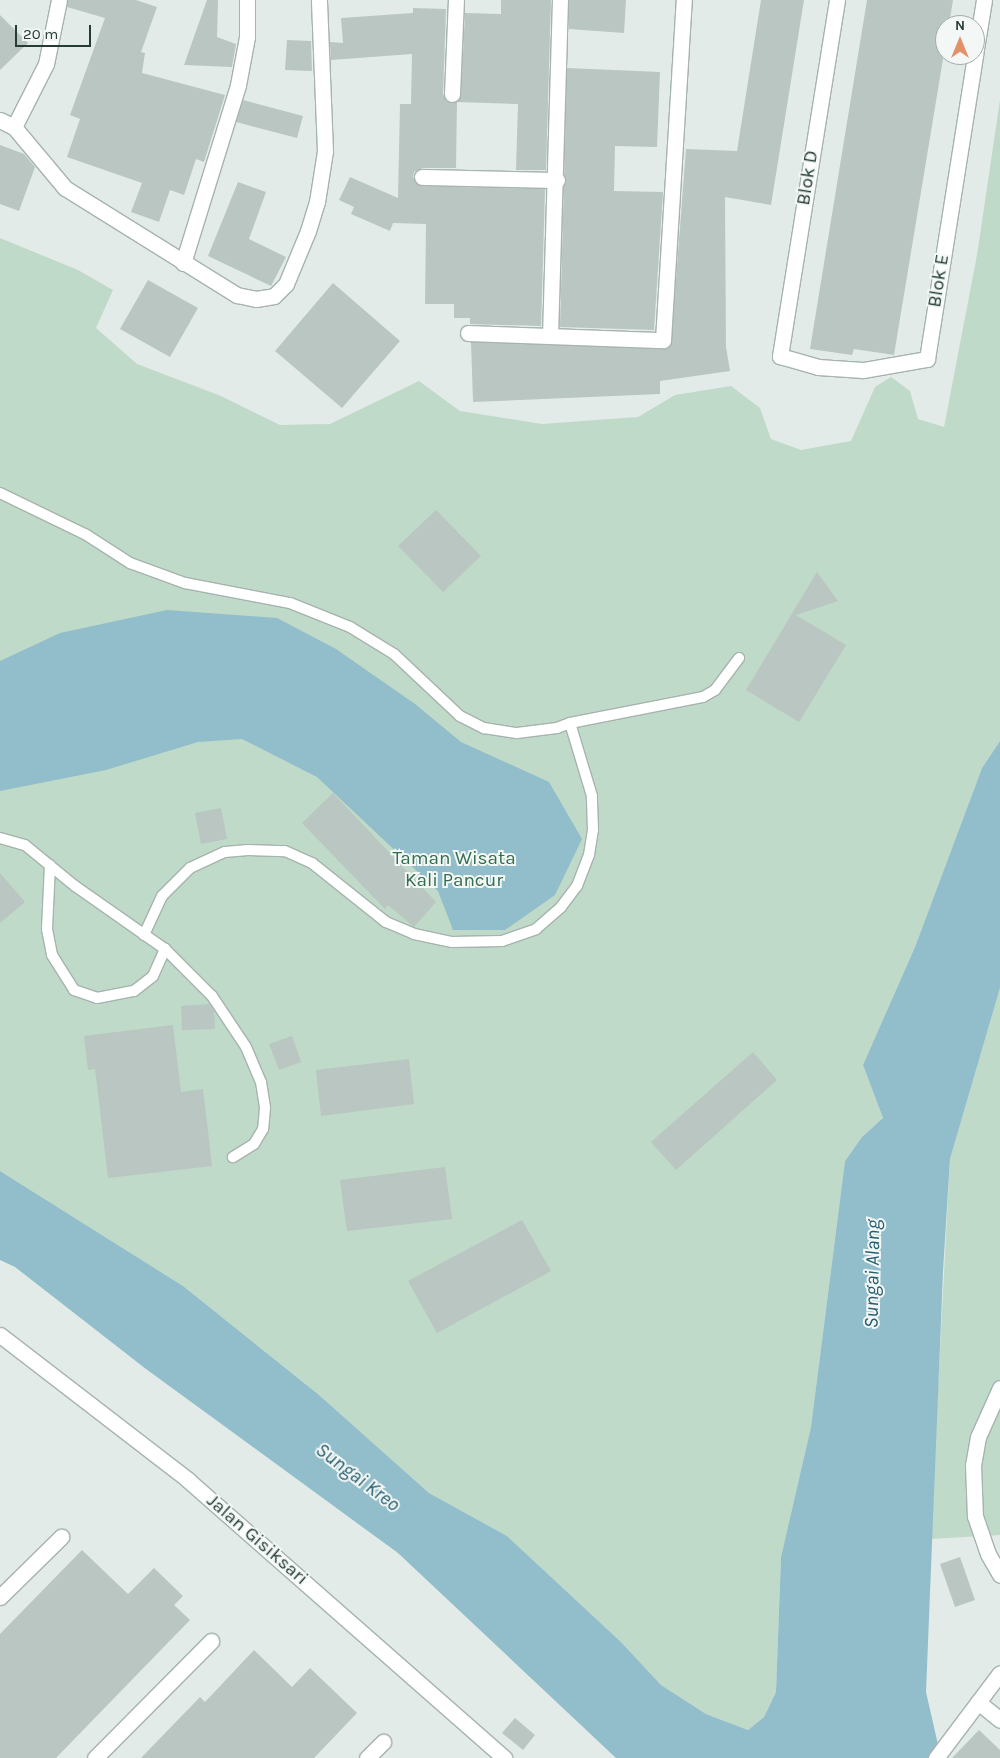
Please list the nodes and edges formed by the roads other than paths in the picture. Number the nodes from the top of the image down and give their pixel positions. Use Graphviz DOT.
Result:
graph roads {
  1 [pos="59,0"];
  2 [pos="247,0"];
  3 [pos="319,0"];
  4 [pos="456,0"];
  5 [pos="560,0"];
  6 [pos="684,0"];
  7 [pos="836,0"];
  8 [pos="984,0"];
  9 [pos="982,15"];
  10 [pos="973,65"];
  11 [pos="452,94"];
  12 [pos="7,123"];
  13 [pos="422,177"];
  14 [pos="557,180"];
  15 [pos="183,263"];
  16 [pos="468,333"];
  17 [pos="550,336"];
  18 [pos="780,356"];
  19 [pos="0,493"];
  20 [pos="739,658"];
  21 [pos="570,723"];
  22 [pos="0,838"];
  23 [pos="50,865"];
  24 [pos="144,935"];
  25 [pos="164,950"];
  26 [pos="233,1157"];
  27 [pos="0,1335"];
  28 [pos="1000,1388"];
  29 [pos="61,1537"];
  30 [pos="1000,1575"];
  31 [pos="0,1597"];
  32 [pos="211,1641"];
  33 [pos="1000,1673"];
  34 [pos="978,1702"];
  35 [pos="1000,1720"];
  36 [pos="383,1742"];
  37 [pos="95,1758"];
  38 [pos="367,1758"];
  39 [pos="504,1758"];
  40 [pos="936,1758"];
  1 -- 12 [label="street"];
  2 -- 15 [label="street"];
  3 -- 15 [label="street"];
  4 -- 11 [label="street"];
  5 -- 14 [label="street"];
  6 -- 17 [label="street"];
  7 -- 18 [label="street, Blok D"];
  8 -- 9 [label="street, Blok E"];
  10 -- 18 [label="street, Blok E"];
  12 -- 15 [label="street"];
  13 -- 14 [label="street"];
  14 -- 17 [label="street"];
  16 -- 17 [label="street"];
  19 -- 21 [label="lane"];
  20 -- 21 [label="lane"];
  21 -- 24 [label="lane"];
  22 -- 23 [label="lane"];
  23 -- 24 [label="lane"];
  23 -- 25 [label="lane"];
  24 -- 25 [label="lane"];
  25 -- 26 [label="lane"];
  27 -- 39 [label="street, Jalan Gisiksari"];
  28 -- 30 [label="street"];
  29 -- 31 [label="street"];
  32 -- 37 [label="street"];
  33 -- 34 [label="street"];
  34 -- 35 [label="street"];
  34 -- 40 [label="street"];
  36 -- 38 [label="street"];
}
